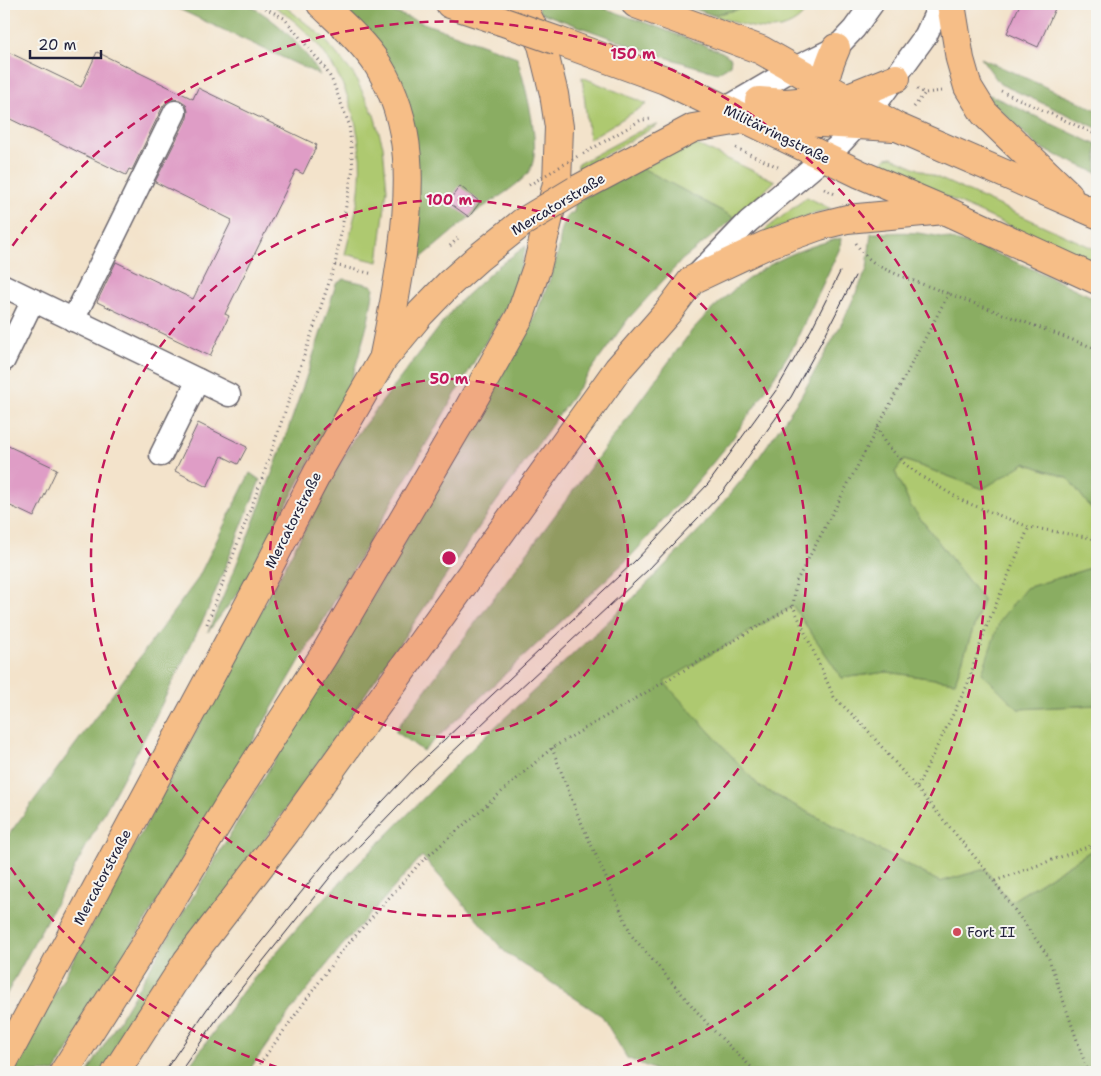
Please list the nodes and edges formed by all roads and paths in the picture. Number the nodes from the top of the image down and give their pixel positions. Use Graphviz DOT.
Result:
graph roads {
  1 [pos="258,4"];
  2 [pos="321,4"];
  3 [pos="450,4"];
  4 [pos="521,4"];
  5 [pos="636,4"];
  6 [pos="872,4"];
  7 [pos="940,4"];
  8 [pos="951,4"];
  9 [pos="836,48"];
  10 [pos="794,69"];
  11 [pos="896,78"];
  12 [pos="996,90"];
  13 [pos="738,109"];
  14 [pos="175,112"];
  15 [pos="831,119"];
  16 [pos="863,119"];
  17 [pos="1097,135"];
  18 [pos="578,156"];
  19 [pos="522,190"];
  20 [pos="944,210"];
  21 [pos="1089,211"];
  22 [pos="463,234"];
  23 [pos="852,236"];
  24 [pos="449,246"];
  25 [pos="335,265"];
  26 [pos="398,280"];
  27 [pos="692,280"];
  28 [pos="1097,280"];
  29 [pos="4,286"];
  30 [pos="949,293"];
  31 [pos="33,300"];
  32 [pos="73,320"];
  33 [pos="1097,349"];
  34 [pos="383,359"];
  35 [pos="4,360"];
  36 [pos="198,380"];
  37 [pos="229,395"];
  38 [pos="877,427"];
  39 [pos="161,455"];
  40 [pos="1029,527"];
  41 [pos="1097,539"];
  42 [pos="793,606"];
  43 [pos="205,630"];
  44 [pos="552,748"];
  45 [pos="917,787"];
  46 [pos="1097,847"];
  47 [pos="995,881"];
  48 [pos="4,1061"];
  49 [pos="64,1072"];
  50 [pos="116,1072"];
  51 [pos="254,1072"];
  52 [pos="756,1072"];
  53 [pos="1088,1072"];
  1 -- 25 [label="path"];
  2 -- 26 [label="main road"];
  3 -- 13 [label="main road, Militärringstraße, bridge"];
  4 -- 49 [label="main road"];
  5 -- 10 [label="main road, Militärringstraße"];
  6 -- 9 [label="street"];
  7 -- 11 [label="street"];
  8 -- 21 [label="main road"];
  9 -- 10 [label="street"];
  9 -- 15 [label="main road"];
  10 -- 13 [label="street"];
  10 -- 15 [label="main road, Militärringstraße"];
  11 -- 15 [label="main road"];
  11 -- 16 [label="street"];
  12 -- 17 [label="path"];
  13 -- 15 [label="main road, Militärringstraße"];
  13 -- 15 [label="main road"];
  13 -- 34 [label="main road, Mercatorstraße, bridge"];
  14 -- 32 [label="street"];
  15 -- 16 [label="main road, Militärringstraße"];
  15 -- 16 [label="street"];
  15 -- 20 [label="main road"];
  15 -- 27 [label="street"];
  16 -- 21 [label="main road, Militärringstraße"];
  18 -- 19 [label="path, bridge"];
  20 -- 27 [label="main road"];
  20 -- 28 [label="main road"];
  22 -- 24 [label="path"];
  23 -- 30 [label="path"];
  25 -- 26 [label="path"];
  25 -- 43 [label="path"];
  26 -- 34 [label="main road"];
  27 -- 50 [label="main road"];
  29 -- 31 [label="street"];
  30 -- 33 [label="path"];
  30 -- 38 [label="path"];
  31 -- 32 [label="street"];
  31 -- 35 [label="street"];
  32 -- 36 [label="street"];
  34 -- 48 [label="main road, Mercatorstraße"];
  36 -- 37 [label="street"];
  36 -- 39 [label="street"];
  38 -- 40 [label="path"];
  38 -- 42 [label="path"];
  40 -- 41 [label="path"];
  40 -- 45 [label="path"];
  42 -- 44 [label="path"];
  42 -- 45 [label="path"];
  44 -- 51 [label="path"];
  44 -- 52 [label="path"];
  45 -- 47 [label="path"];
  46 -- 47 [label="path"];
  47 -- 53 [label="path"];
}
